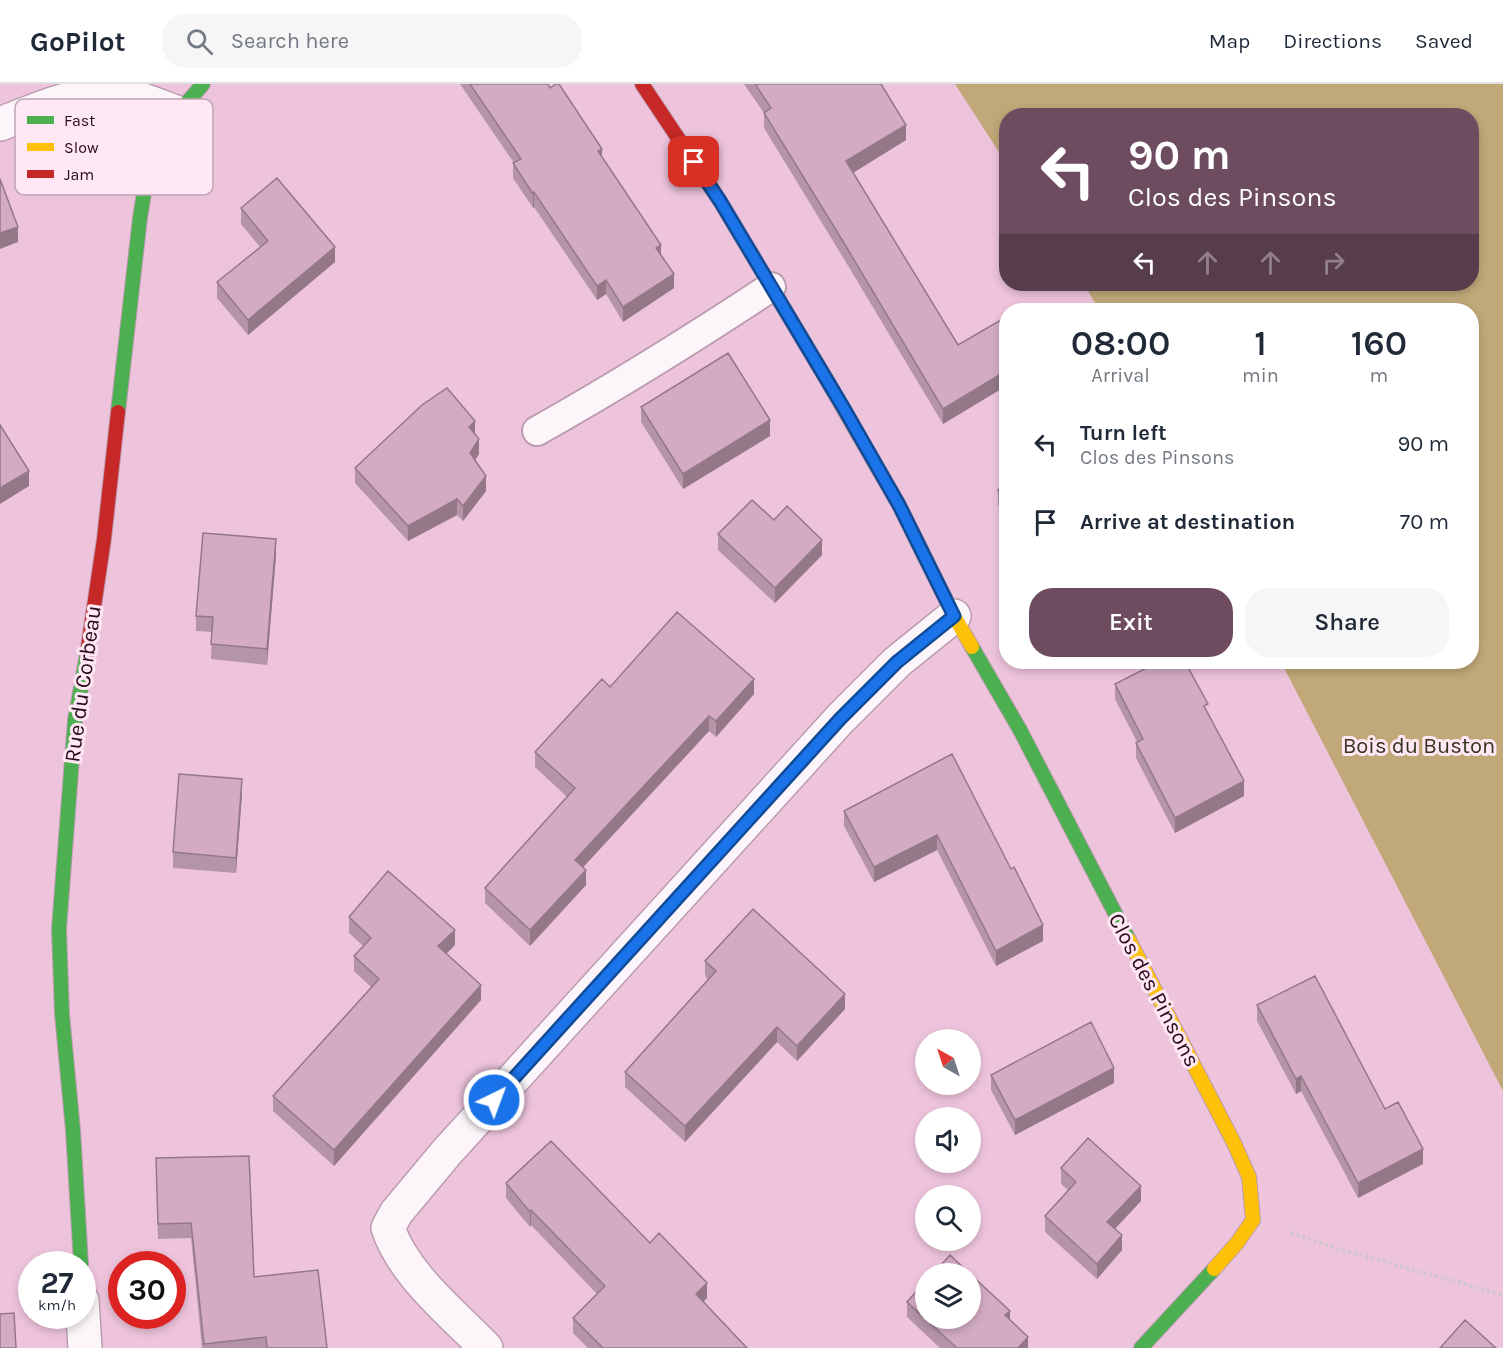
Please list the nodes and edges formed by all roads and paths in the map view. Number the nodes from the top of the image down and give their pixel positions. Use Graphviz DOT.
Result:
graph roads {
  1 [pos="203,84"];
  2 [pos="642,84"];
  3 [pos="72,99"];
  4 [pos="138,99"];
  5 [pos="190,99"];
  6 [pos="15,118"];
  7 [pos="0,124"];
  8 [pos="144,195"];
  9 [pos="771,287"];
  10 [pos="537,431"];
  11 [pos="954,616"];
  12 [pos="1253,1220"];
  13 [pos="80,1251"];
  14 [pos="1503,1295"];
  15 [pos="84,1329"];
  16 [pos="85,1348"];
  17 [pos="486,1348"];
  18 [pos="1141,1348"];
  1 -- 5 [label="street, Rue du Corbeau"];
  2 -- 9 [label="street, Clos des Pinsons"];
  3 -- 4 [label="street"];
  6 -- 7 [label="street"];
  8 -- 13 [label="street, Rue du Corbeau"];
  9 -- 10 [label="lane"];
  9 -- 11 [label="street, Clos des Pinsons"];
  11 -- 12 [label="street, Clos des Pinsons"];
  11 -- 17 [label="street"];
  12 -- 14 [label="path"];
  12 -- 18 [label="street"];
  15 -- 16 [label="street"];
}
